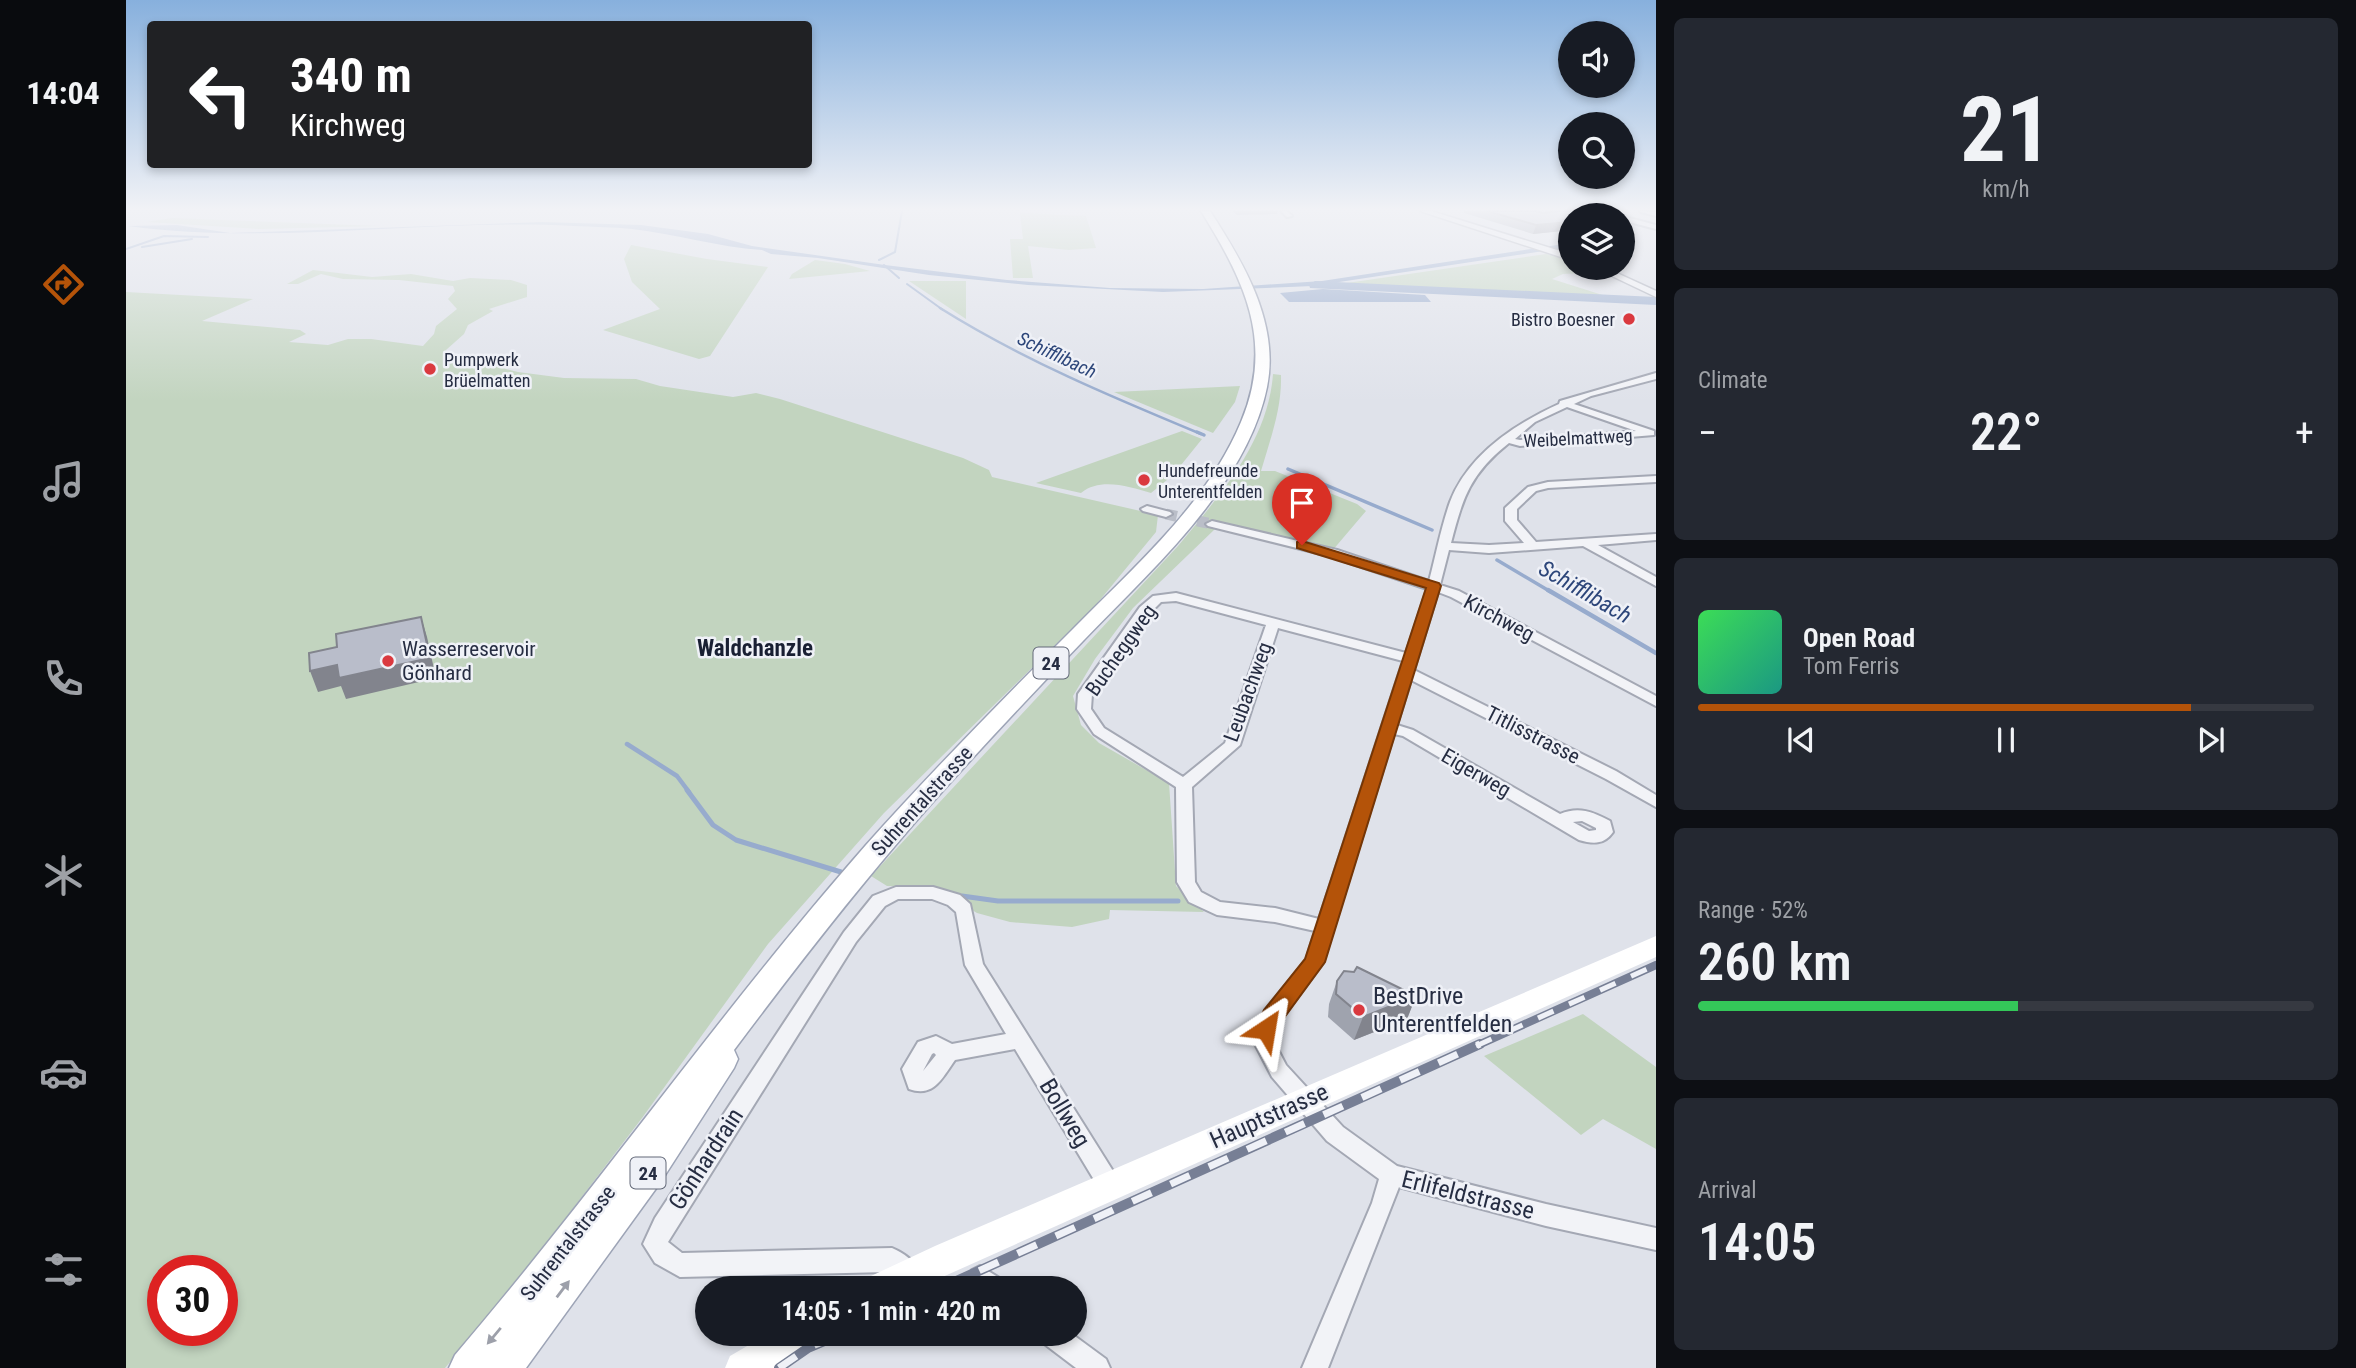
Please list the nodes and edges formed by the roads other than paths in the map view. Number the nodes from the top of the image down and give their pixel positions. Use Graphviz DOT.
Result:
graph roads {
  1 [pos="1240,275"];
  2 [pos="1625,280"];
  3 [pos="1656,294"];
  4 [pos="1656,376"];
  5 [pos="1563,403"];
  6 [pos="1653,434"];
  7 [pos="1505,439"];
  8 [pos="1656,479"];
  9 [pos="1147,509"];
  10 [pos="1166,514"];
  11 [pos="1212,524"];
  12 [pos="1656,537"];
  13 [pos="1585,542"];
  14 [pos="1532,545"];
  15 [pos="1445,546"];
  16 [pos="1656,582"];
  17 [pos="1434,586"];
  18 [pos="1273,624"];
  19 [pos="1409,665"];
  20 [pos="1656,702"];
  21 [pos="1389,727"];
  22 [pos="1184,785"];
  23 [pos="1656,802"];
  24 [pos="1561,822"];
  25 [pos="933,893"];
  26 [pos="1326,927"];
  27 [pos="1656,946"];
  28 [pos="761,993"];
  29 [pos="1020,1040"];
  30 [pos="949,1053"];
  31 [pos="1307,1101"];
  32 [pos="1391,1175"];
  33 [pos="1110,1186"];
  34 [pos="1656,1239"];
  35 [pos="895,1276"];
  36 [pos="907,1276"];
  37 [pos="780,1346"];
  38 [pos="1068,1346"];
  39 [pos="514,1360"];
  40 [pos="468,1368"];
  41 [pos="742,1368"];
  42 [pos="1097,1368"];
  43 [pos="1315,1368"];
  1 -- 28 [label="main road, Suhrentalstrasse / 24"];
  2 -- 3 [label="street"];
  4 -- 5 [label="street, Erlifeldstrasse"];
  5 -- 6 [label="street, Weibelmattweg"];
  5 -- 7 [label="street, Erlifeldstrasse"];
  6 -- 7 [label="street, Weibelmattweg"];
  7 -- 15 [label="street, Erlifeldstrasse"];
  8 -- 14 [label="street"];
  9 -- 10 [label="street"];
  11 -- 17 [label="street, Kirchweg"];
  12 -- 13 [label="street"];
  13 -- 14 [label="street"];
  13 -- 16 [label="street"];
  14 -- 15 [label="street"];
  15 -- 17 [label="street, Erlifeldstrasse"];
  17 -- 19 [label="street, Erlifeldstrasse"];
  17 -- 20 [label="street, Kirchweg"];
  18 -- 19 [label="street, Bucheggweg"];
  18 -- 22 [label="street, Leubachweg"];
  18 -- 22 [label="street, Bucheggweg"];
  19 -- 21 [label="street, Erlifeldstrasse"];
  19 -- 23 [label="street, Titlisstrasse"];
  21 -- 24 [label="street, Eigerweg"];
  21 -- 26 [label="street, Erlifeldstrasse"];
  22 -- 26 [label="street"];
  25 -- 29 [label="street, Bollweg"];
  25 -- 35 [label="street, Gönhardrain"];
  26 -- 31 [label="street, Erlifeldstrasse"];
  27 -- 31 [label="main road, Hauptstrasse"];
  39 -- 28 [label="main road, 24, one-way"];
  28 -- 40 [label="main road, Suhrentalstrasse / 24, one-way"];
  29 -- 30 [label="street"];
  29 -- 33 [label="street, Bollweg"];
  31 -- 32 [label="street, Erlifeldstrasse"];
  31 -- 33 [label="main road, Hauptstrasse"];
  32 -- 34 [label="street, Erlifeldstrasse"];
  32 -- 43 [label="street"];
  33 -- 36 [label="main road, Hauptstrasse"];
  37 -- 41 [label="main road"];
  38 -- 42 [label="street"];
}
